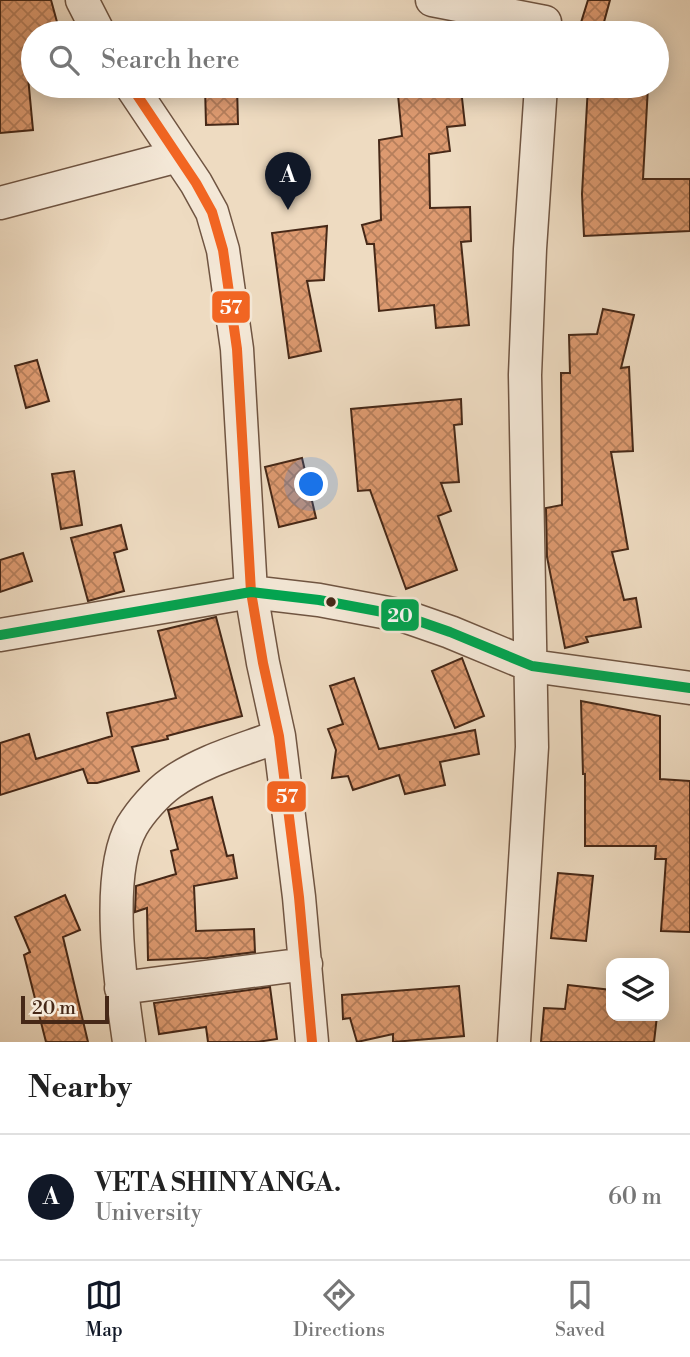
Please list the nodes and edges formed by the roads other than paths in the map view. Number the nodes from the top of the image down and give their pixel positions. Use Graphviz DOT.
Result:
graph roads {
  1 [pos="82,0"];
  2 [pos="432,0"];
  3 [pos="545,19"];
  4 [pos="93,21"];
  5 [pos="139,98"];
  6 [pos="540,98"];
  7 [pos="178,156"];
  8 [pos="0,203"];
  9 [pos="251,592"];
  10 [pos="0,635"];
  11 [pos="532,666"];
  12 [pos="690,688"];
  13 [pos="279,736"];
  14 [pos="306,964"];
  15 [pos="121,988"];
  16 [pos="129,1042"];
  17 [pos="312,1042"];
  18 [pos="514,1042"];
  1 -- 4 [label="street"];
  2 -- 3 [label="street"];
  5 -- 7 [label="street"];
  6 -- 11 [label="street"];
  7 -- 8 [label="street"];
  7 -- 9 [label="street"];
  9 -- 10 [label="street"];
  9 -- 11 [label="street"];
  9 -- 13 [label="street"];
  11 -- 12 [label="street"];
  11 -- 18 [label="street"];
  13 -- 14 [label="street"];
  13 -- 15 [label="street"];
  14 -- 15 [label="street"];
  14 -- 17 [label="street"];
  15 -- 16 [label="street"];
}
